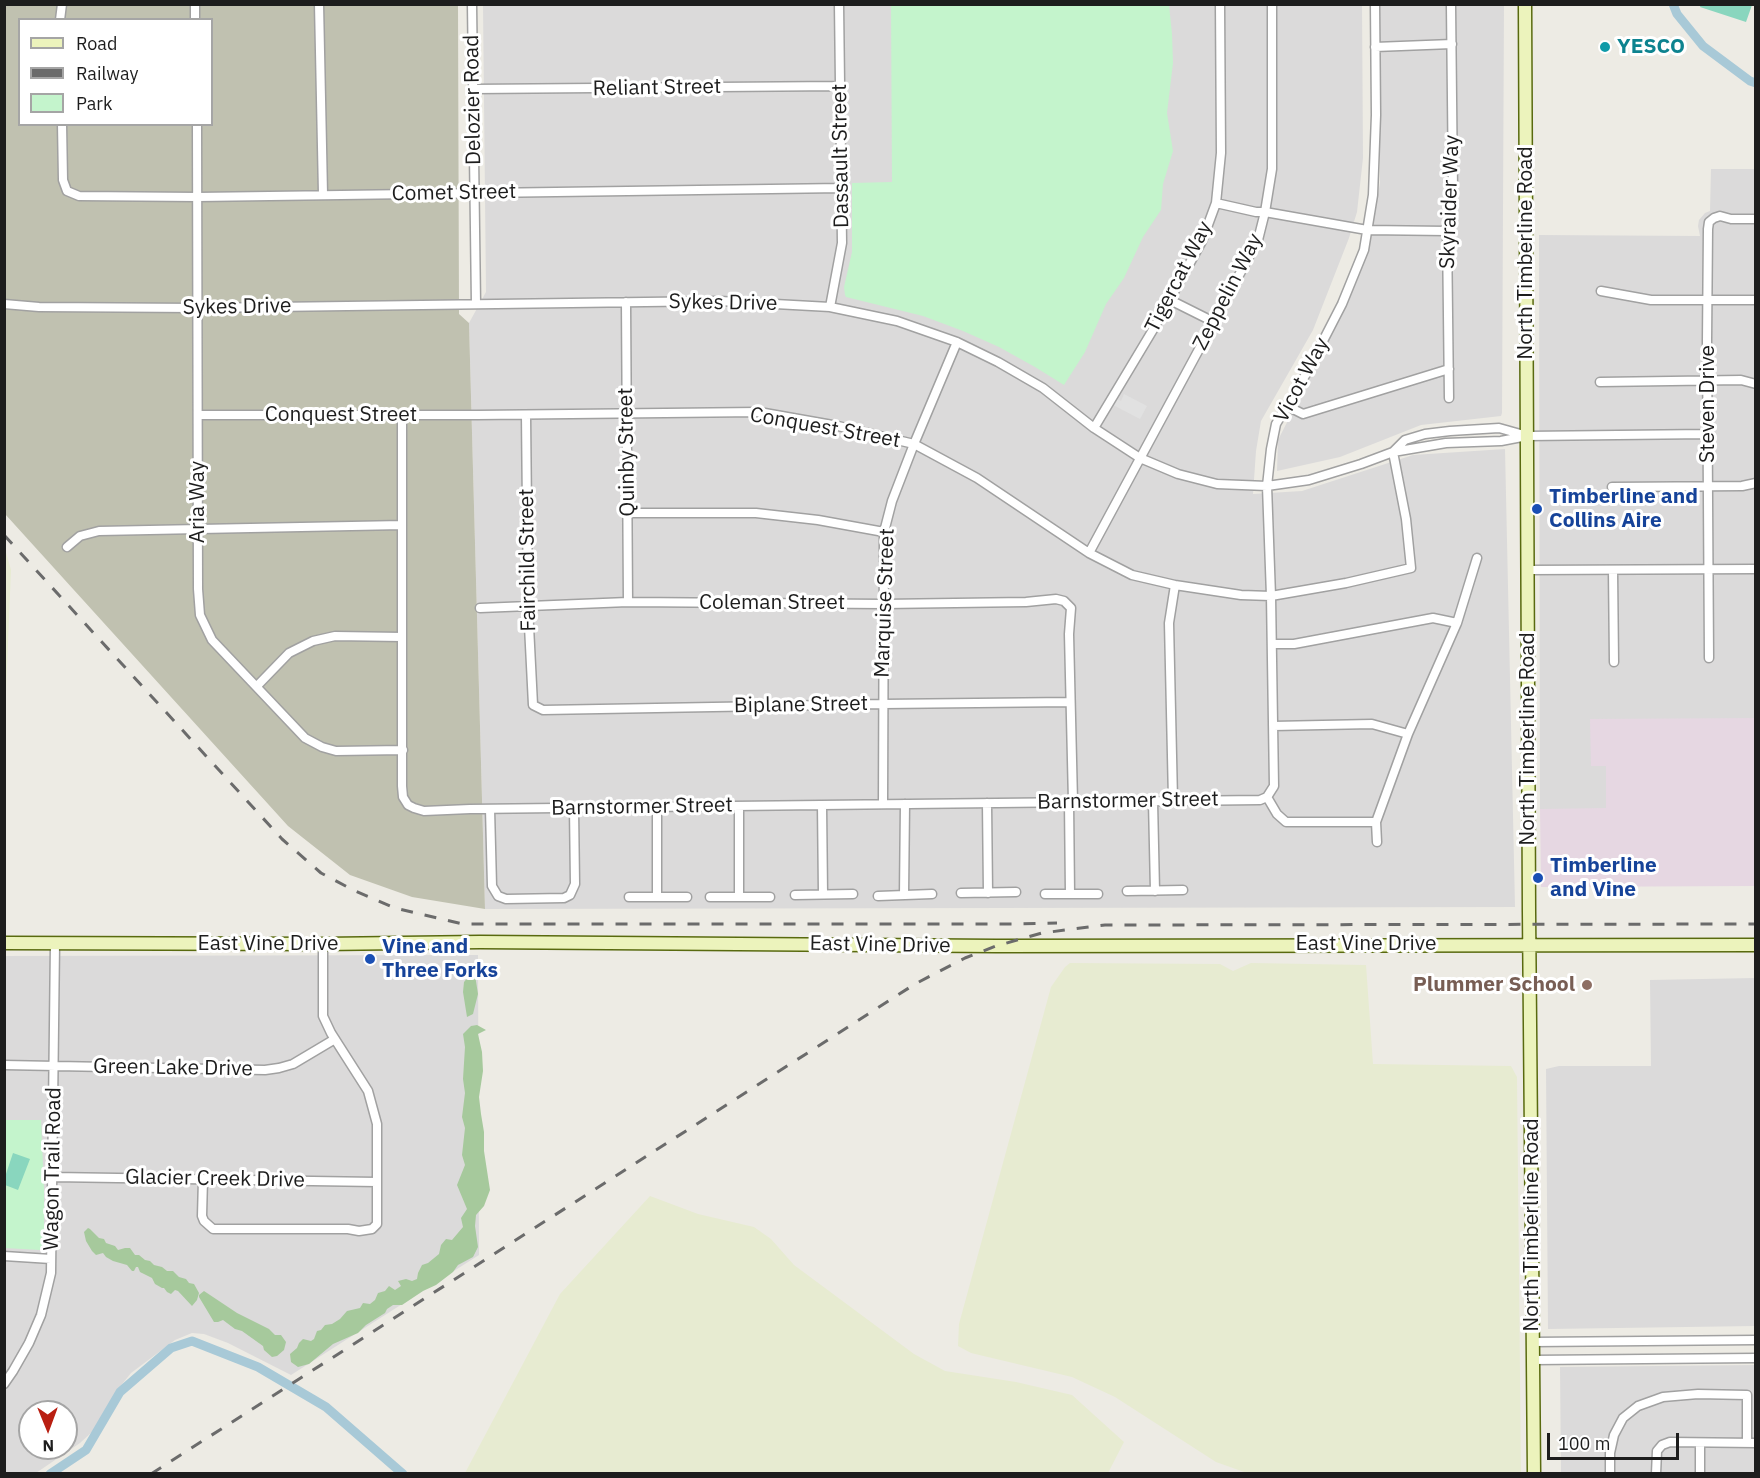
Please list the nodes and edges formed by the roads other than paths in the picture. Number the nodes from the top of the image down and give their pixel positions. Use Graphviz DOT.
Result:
graph roads {
  1 [pos="319,4"];
  2 [pos="472,4"];
  3 [pos="839,4"];
  4 [pos="1220,4"];
  5 [pos="1272,4"];
  6 [pos="1375,4"];
  7 [pos="1525,4"];
  8 [pos="1451,6"];
  9 [pos="1452,44"];
  10 [pos="1375,47"];
  11 [pos="840,86"];
  12 [pos="473,89"];
  13 [pos="62,126"];
  14 [pos="196,126"];
  15 [pos="842,188"];
  16 [pos="474,192"];
  17 [pos="323,194"];
  18 [pos="198,197"];
  19 [pos="1216,203"];
  20 [pos="1265,212"];
  21 [pos="1755,219"];
  22 [pos="1367,230"];
  23 [pos="1447,231"];
  24 [pos="1601,291"];
  25 [pos="1170,300"];
  26 [pos="1708,300"];
  27 [pos="1755,300"];
  28 [pos="626,302"];
  29 [pos="4,304"];
  30 [pos="476,304"];
  31 [pos="830,306"];
  32 [pos="198,308"];
  33 [pos="1214,322"];
  34 [pos="957,342"];
  35 [pos="1449,369"];
  36 [pos="1707,381"];
  37 [pos="1600,382"];
  38 [pos="1755,384"];
  39 [pos="1449,398"];
  40 [pos="1287,406"];
  41 [pos="627,414"];
  42 [pos="402,415"];
  43 [pos="526,415"];
  44 [pos="198,416"];
  45 [pos="1094,428"];
  46 [pos="1708,434"];
  47 [pos="1527,436"];
  48 [pos="914,444"];
  49 [pos="1393,452"];
  50 [pos="1140,458"];
  51 [pos="1755,483"];
  52 [pos="1267,486"];
  53 [pos="1708,486"];
  54 [pos="1612,487"];
  55 [pos="628,513"];
  56 [pos="402,525"];
  57 [pos="198,530"];
  58 [pos="884,532"];
  59 [pos="67,547"];
  60 [pos="1089,553"];
  61 [pos="1477,558"];
  62 [pos="1755,569"];
  63 [pos="1528,570"];
  64 [pos="1613,570"];
  65 [pos="1709,570"];
  66 [pos="1174,585"];
  67 [pos="1271,596"];
  68 [pos="628,602"];
  69 [pos="884,604"];
  70 [pos="528,606"];
  71 [pos="480,608"];
  72 [pos="1457,623"];
  73 [pos="402,637"];
  74 [pos="1272,644"];
  75 [pos="1709,658"];
  76 [pos="1614,662"];
  77 [pos="256,686"];
  78 [pos="1070,702"];
  79 [pos="883,704"];
  80 [pos="533,705"];
  81 [pos="1273,726"];
  82 [pos="1408,734"];
  83 [pos="403,750"];
  84 [pos="1268,797"];
  85 [pos="1173,800"];
  86 [pos="1154,801"];
  87 [pos="1071,802"];
  88 [pos="987,803"];
  89 [pos="883,804"];
  90 [pos="905,804"];
  91 [pos="822,805"];
  92 [pos="738,806"];
  93 [pos="657,807"];
  94 [pos="574,808"];
  95 [pos="490,809"];
  96 [pos="1376,822"];
  97 [pos="1377,842"];
  98 [pos="1183,890"];
  99 [pos="1127,891"];
  100 [pos="1155,891"];
  101 [pos="1016,892"];
  102 [pos="961,893"];
  103 [pos="988,893"];
  104 [pos="823,894"];
  105 [pos="853,894"];
  106 [pos="932,894"];
  107 [pos="1045,894"];
  108 [pos="1070,894"];
  109 [pos="1098,894"];
  110 [pos="795,895"];
  111 [pos="904,895"];
  112 [pos="878,896"];
  113 [pos="629,897"];
  114 [pos="657,897"];
  115 [pos="687,897"];
  116 [pos="710,897"];
  117 [pos="740,897"];
  118 [pos="770,897"];
  119 [pos="4,943"];
  120 [pos="55,943"];
  121 [pos="323,944"];
  122 [pos="1529,944"];
  123 [pos="1755,945"];
  124 [pos="335,1039"];
  125 [pos="4,1065"];
  126 [pos="54,1066"];
  127 [pos="53,1177"];
  128 [pos="203,1179"];
  129 [pos="377,1182"];
  130 [pos="4,1256"];
  131 [pos="51,1259"];
  132 [pos="1755,1340"];
  133 [pos="1533,1342"];
  134 [pos="1755,1358"];
  135 [pos="1533,1360"];
  136 [pos="4,1384"];
  137 [pos="1700,1443"];
  138 [pos="1751,1443"];
  139 [pos="1534,1473"];
  140 [pos="1610,1473"];
  141 [pos="1656,1473"];
  142 [pos="1700,1473"];
  1 -- 17 [label="street"];
  2 -- 12 [label="street, Delozier Road"];
  3 -- 11 [label="street, Dassault Street"];
  4 -- 19 [label="street, Tigercat Way"];
  5 -- 20 [label="street, Zeppelin Way"];
  6 -- 10 [label="street, Vicot Way"];
  7 -- 47 [label="main road, North Timberline Road"];
  8 -- 9 [label="street, Skyraider Way"];
  9 -- 10 [label="street"];
  9 -- 23 [label="street, Skyraider Way"];
  10 -- 22 [label="street, Vicot Way"];
  11 -- 12 [label="street, Reliant Street"];
  11 -- 15 [label="street, Dassault Street"];
  12 -- 16 [label="street, Delozier Road"];
  13 -- 18 [label="street, Comet Street"];
  14 -- 18 [label="street, Aria Way"];
  15 -- 16 [label="street, Comet Street"];
  15 -- 31 [label="street, Dassault Street"];
  16 -- 17 [label="street, Comet Street"];
  16 -- 30 [label="street, Delozier Road"];
  17 -- 18 [label="street, Comet Street"];
  18 -- 32 [label="street, Aria Way"];
  19 -- 20 [label="street"];
  19 -- 25 [label="street, Tigercat Way"];
  20 -- 22 [label="street"];
  20 -- 33 [label="street, Zeppelin Way"];
  21 -- 26 [label="street, Steven Drive"];
  22 -- 23 [label="street"];
  22 -- 40 [label="street, Vicot Way"];
  23 -- 35 [label="street, Skyraider Way"];
  24 -- 26 [label="street"];
  25 -- 33 [label="street"];
  25 -- 45 [label="street, Tigercat Way"];
  26 -- 27 [label="street"];
  26 -- 36 [label="street, Steven Drive"];
  28 -- 30 [label="street, Sykes Drive"];
  28 -- 31 [label="street, Sykes Drive"];
  28 -- 41 [label="street, Quinby Street"];
  29 -- 32 [label="street, Sykes Drive"];
  30 -- 32 [label="street, Sykes Drive"];
  31 -- 34 [label="street, Sykes Drive"];
  32 -- 44 [label="street, Aria Way"];
  33 -- 50 [label="street, Zeppelin Way"];
  34 -- 45 [label="street, Sykes Drive"];
  34 -- 48 [label="street, Marquise Street"];
  35 -- 39 [label="street, Skyraider Way"];
  35 -- 40 [label="street"];
  36 -- 37 [label="street"];
  36 -- 38 [label="street"];
  36 -- 46 [label="street, Steven Drive"];
  40 -- 52 [label="street, Vicot Way"];
  41 -- 43 [label="street, Conquest Street"];
  41 -- 48 [label="street, Conquest Street"];
  41 -- 55 [label="street, Quinby Street"];
  42 -- 43 [label="street, Conquest Street"];
  42 -- 44 [label="street, Conquest Street"];
  42 -- 56 [label="street, Barnstormer Street"];
  43 -- 70 [label="street, Fairchild Street"];
  44 -- 57 [label="street, Aria Way"];
  45 -- 50 [label="street, Sykes Drive"];
  46 -- 47 [label="street"];
  46 -- 53 [label="street, Steven Drive"];
  47 -- 49 [label="street"];
  47 -- 49 [label="street"];
  47 -- 63 [label="main road, North Timberline Road"];
  48 -- 58 [label="street, Marquise Street"];
  48 -- 60 [label="street, Conquest Street"];
  49 -- 52 [label="street, Sykes Drive"];
  49 -- 67 [label="street, Conquest Street"];
  50 -- 52 [label="street, Sykes Drive"];
  50 -- 60 [label="street, Zeppelin Way"];
  51 -- 53 [label="street"];
  52 -- 67 [label="street, Vicot Way"];
  53 -- 54 [label="street"];
  53 -- 65 [label="street, Steven Drive"];
  55 -- 58 [label="street"];
  55 -- 68 [label="street, Quinby Street"];
  56 -- 57 [label="street"];
  56 -- 73 [label="street, Barnstormer Street"];
  57 -- 59 [label="street"];
  57 -- 77 [label="street, Aria Way"];
  58 -- 69 [label="street, Marquise Street"];
  60 -- 66 [label="street, Conquest Street"];
  61 -- 72 [label="street"];
  62 -- 65 [label="street"];
  63 -- 64 [label="street"];
  63 -- 122 [label="main road, North Timberline Road"];
  64 -- 65 [label="street"];
  64 -- 76 [label="street"];
  65 -- 75 [label="street, Steven Drive"];
  66 -- 67 [label="street, Conquest Street"];
  66 -- 85 [label="street"];
  67 -- 74 [label="street, Vicot Way"];
  68 -- 69 [label="street, Coleman Street"];
  68 -- 70 [label="street, Coleman Street"];
  69 -- 78 [label="street, Coleman Street"];
  69 -- 79 [label="street, Marquise Street"];
  70 -- 71 [label="street, Coleman Street"];
  70 -- 80 [label="street, Fairchild Street"];
  72 -- 74 [label="street"];
  72 -- 82 [label="street"];
  73 -- 77 [label="street"];
  73 -- 83 [label="street, Barnstormer Street"];
  74 -- 81 [label="street, Vicot Way"];
  77 -- 83 [label="street, Aria Way"];
  78 -- 79 [label="street, Biplane Street"];
  78 -- 87 [label="street"];
  79 -- 80 [label="street, Biplane Street"];
  79 -- 89 [label="street, Marquise Street"];
  81 -- 82 [label="street"];
  81 -- 84 [label="street, Vicot Way"];
  82 -- 96 [label="street"];
  83 -- 95 [label="street, Barnstormer Street"];
  84 -- 85 [label="street, Barnstormer Street"];
  84 -- 96 [label="street"];
  85 -- 86 [label="street, Barnstormer Street"];
  86 -- 87 [label="street, Barnstormer Street"];
  86 -- 100 [label="street"];
  87 -- 88 [label="street, Barnstormer Street"];
  87 -- 108 [label="street"];
  88 -- 90 [label="street, Barnstormer Street"];
  88 -- 103 [label="street"];
  89 -- 90 [label="street, Barnstormer Street"];
  89 -- 91 [label="street, Barnstormer Street"];
  90 -- 111 [label="street"];
  91 -- 92 [label="street, Barnstormer Street"];
  91 -- 104 [label="street"];
  92 -- 93 [label="street, Barnstormer Street"];
  92 -- 117 [label="street"];
  93 -- 94 [label="street, Barnstormer Street"];
  93 -- 114 [label="street"];
  94 -- 95 [label="street, Barnstormer Street"];
  94 -- 95 [label="street"];
  96 -- 97 [label="street"];
  98 -- 100 [label="street"];
  99 -- 100 [label="street"];
  101 -- 103 [label="street"];
  102 -- 103 [label="street"];
  104 -- 105 [label="street"];
  104 -- 110 [label="street"];
  106 -- 111 [label="street"];
  107 -- 108 [label="street"];
  108 -- 109 [label="street"];
  111 -- 112 [label="street"];
  113 -- 114 [label="street"];
  114 -- 115 [label="street"];
  116 -- 117 [label="street"];
  117 -- 118 [label="street"];
  119 -- 120 [label="main road, East Vine Drive"];
  120 -- 121 [label="main road, East Vine Drive"];
  120 -- 126 [label="street, Wagon Trail Road"];
  121 -- 122 [label="main road, East Vine Drive"];
  121 -- 124 [label="street"];
  122 -- 123 [label="main road, East Vine Drive"];
  122 -- 133 [label="main road, North Timberline Road"];
  124 -- 126 [label="street, Green Lake Drive"];
  124 -- 129 [label="street"];
  125 -- 126 [label="street, Green Lake Drive"];
  126 -- 127 [label="street, Wagon Trail Road"];
  127 -- 128 [label="street, Glacier Creek Drive"];
  127 -- 131 [label="street, Wagon Trail Road"];
  128 -- 129 [label="street, Glacier Creek Drive"];
  128 -- 129 [label="street"];
  130 -- 131 [label="street"];
  131 -- 136 [label="street, Wagon Trail Road"];
  132 -- 133 [label="street"];
  133 -- 135 [label="main road, North Timberline Road"];
  134 -- 135 [label="street"];
  135 -- 139 [label="main road, North Timberline Road"];
  137 -- 138 [label="street"];
  137 -- 141 [label="street"];
  137 -- 142 [label="street"];
  138 -- 140 [label="street"];
}
